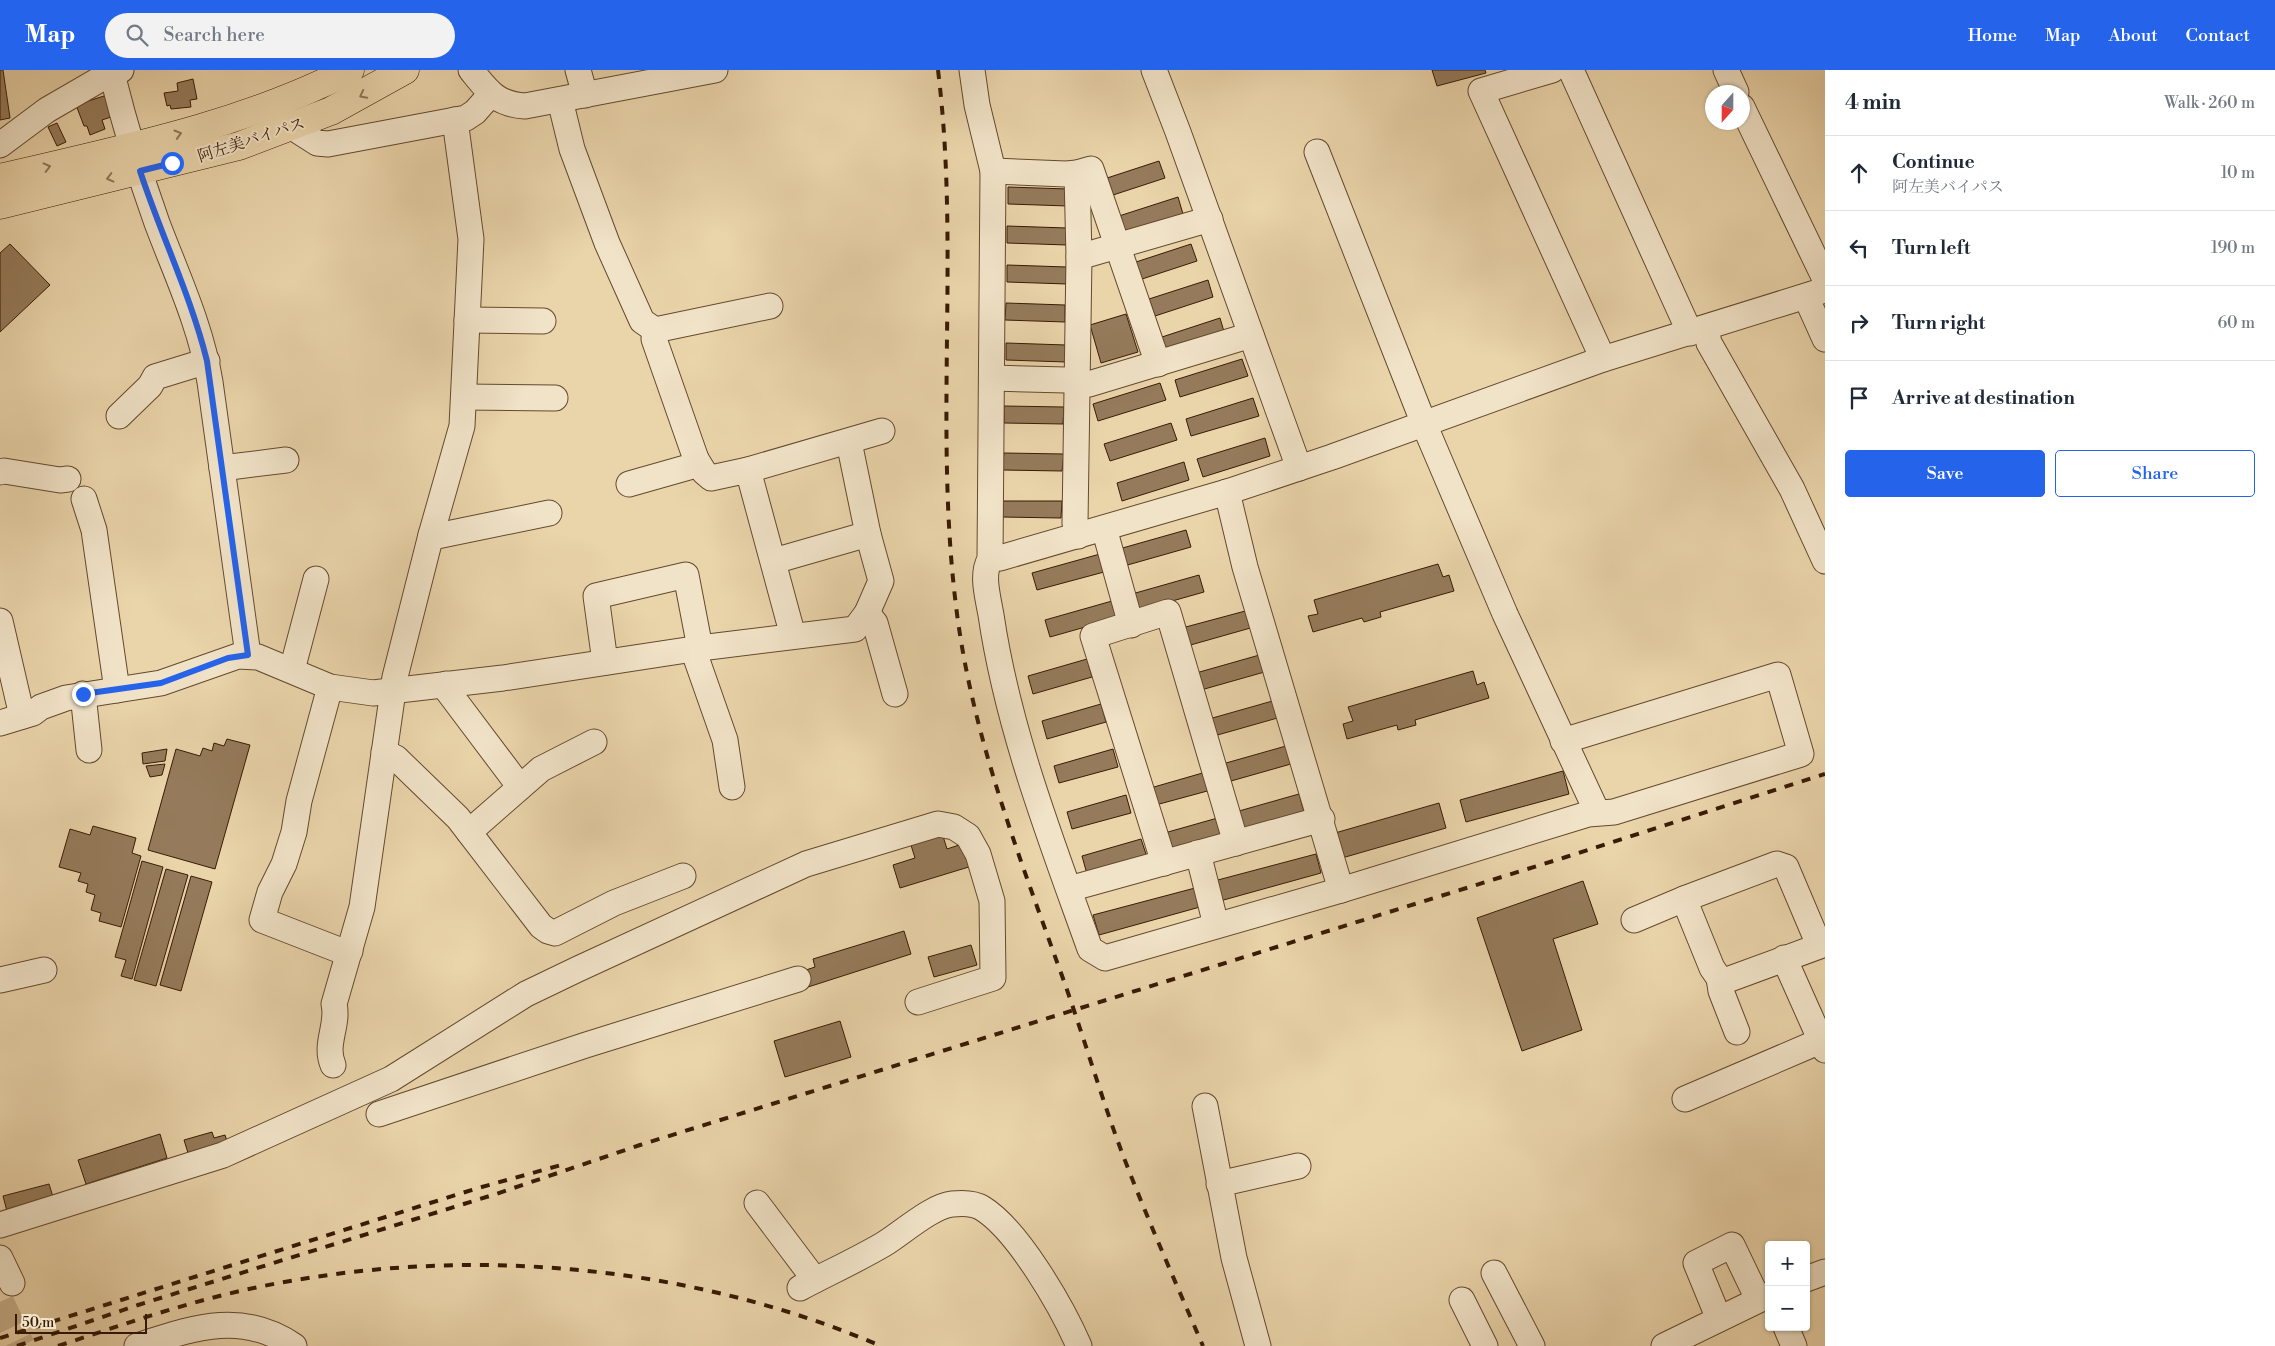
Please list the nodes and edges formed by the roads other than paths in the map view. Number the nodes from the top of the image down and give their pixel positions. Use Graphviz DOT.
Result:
graph roads {
  1 [pos="350,70"];
  2 [pos="405,70"];
  3 [pos="471,70"];
  4 [pos="578,70"];
  5 [pos="715,70"];
  6 [pos="972,70"];
  7 [pos="1154,70"];
  8 [pos="1552,70"];
  9 [pos="1571,70"];
  10 [pos="1726,70"];
  11 [pos="115,71"];
  12 [pos="1733,85"];
  13 [pos="491,94"];
  14 [pos="585,96"];
  15 [pos="560,100"];
  16 [pos="455,120"];
  17 [pos="1750,123"];
  18 [pos="292,127"];
  19 [pos="0,145"];
  20 [pos="1317,152"];
  21 [pos="136,159"];
  22 [pos="993,171"];
  23 [pos="1077,173"];
  24 [pos="0,178"];
  25 [pos="0,205"];
  26 [pos="1210,218"];
  27 [pos="1116,246"];
  28 [pos="1079,257"];
  29 [pos="1825,278"];
  30 [pos="1815,294"];
  31 [pos="770,306"];
  32 [pos="467,320"];
  33 [pos="543,321"];
  34 [pos="655,330"];
  35 [pos="1698,331"];
  36 [pos="1251,335"];
  37 [pos="1825,339"];
  38 [pos="1603,359"];
  39 [pos="207,361"];
  40 [pos="1158,364"];
  41 [pos="992,378"];
  42 [pos="1077,382"];
  43 [pos="464,398"];
  44 [pos="555,398"];
  45 [pos="119,416"];
  46 [pos="1424,424"];
  47 [pos="882,431"];
  48 [pos="849,442"];
  49 [pos="696,459"];
  50 [pos="286,460"];
  51 [pos="222,468"];
  52 [pos="1299,468"];
  53 [pos="748,470"];
  54 [pos="0,472"];
  55 [pos="68,479"];
  56 [pos="629,484"];
  57 [pos="1227,492"];
  58 [pos="84,499"];
  59 [pos="549,512"];
  60 [pos="1104,528"];
  61 [pos="868,534"];
  62 [pos="431,535"];
  63 [pos="1078,536"];
  64 [pos="990,559"];
  65 [pos="1825,560"];
  66 [pos="774,561"];
  67 [pos="316,580"];
  68 [pos="867,613"];
  69 [pos="0,621"];
  70 [pos="1131,625"];
  71 [pos="793,636"];
  72 [pos="696,649"];
  73 [pos="248,655"];
  74 [pos="605,662"];
  75 [pos="292,670"];
  76 [pos="446,684"];
  77 [pos="330,687"];
  78 [pos="117,690"];
  79 [pos="393,690"];
  80 [pos="83,694"];
  81 [pos="895,694"];
  82 [pos="11,720"];
  83 [pos="1564,741"];
  84 [pos="594,742"];
  85 [pos="89,750"];
  86 [pos="384,752"];
  87 [pos="520,787"];
  88 [pos="732,787"];
  89 [pos="1597,812"];
  90 [pos="1322,819"];
  91 [pos="469,832"];
  92 [pos="1236,843"];
  93 [pos="1198,854"];
  94 [pos="1164,863"];
  95 [pos="683,876"];
  96 [pos="1069,890"];
  97 [pos="1341,890"];
  98 [pos="1684,899"];
  99 [pos="1634,920"];
  100 [pos="1216,925"];
  101 [pos="1822,944"];
  102 [pos="350,951"];
  103 [pos="1784,958"];
  104 [pos="44,970"];
  105 [pos="1720,978"];
  106 [pos="798,979"];
  107 [pos="0,980"];
  108 [pos="918,1002"];
  109 [pos="1738,1032"];
  110 [pos="1824,1043"];
  111 [pos="333,1065"];
  112 [pos="391,1078"];
  113 [pos="426,1097"];
  114 [pos="1685,1099"];
  115 [pos="1205,1106"];
  116 [pos="379,1114"];
  117 [pos="1298,1166"];
  118 [pos="1219,1184"];
  119 [pos="757,1203"];
  120 [pos="0,1225"];
  121 [pos="0,1258"];
  122 [pos="1825,1272"];
  123 [pos="1494,1273"];
  124 [pos="1810,1278"];
  125 [pos="12,1283"];
  126 [pos="1763,1297"];
  127 [pos="1462,1300"];
  128 [pos="1719,1319"];
  129 [pos="1788,1331"];
  130 [pos="137,1346"];
  131 [pos="294,1346"];
  132 [pos="1080,1346"];
  133 [pos="1258,1346"];
  134 [pos="1485,1346"];
  135 [pos="1532,1346"];
  136 [pos="1664,1346"];
  137 [pos="1794,1346"];
  21 -- 1 [label="main road, 阿左美バイパス, one-way"];
  2 -- 18 [label="main road, 阿左美バイパス, one-way"];
  3 -- 13 [label="street"];
  4 -- 14 [label="street"];
  5 -- 14 [label="street"];
  6 -- 22 [label="street"];
  7 -- 26 [label="street"];
  8 -- 38 [label="street"];
  9 -- 35 [label="street"];
  10 -- 12 [label="street"];
  11 -- 19 [label="street"];
  11 -- 21 [label="street"];
  13 -- 15 [label="street"];
  13 -- 16 [label="street"];
  14 -- 15 [label="street"];
  15 -- 34 [label="street"];
  16 -- 18 [label="street"];
  16 -- 32 [label="street"];
  17 -- 29 [label="street"];
  18 -- 21 [label="main road, 阿左美バイパス"];
  20 -- 46 [label="street"];
  24 -- 21 [label="main road, 阿左美バイパス, one-way"];
  21 -- 25 [label="main road, 阿左美バイパス, one-way"];
  21 -- 39 [label="street"];
  22 -- 23 [label="street"];
  22 -- 41 [label="street"];
  23 -- 27 [label="street"];
  23 -- 28 [label="street"];
  26 -- 27 [label="street"];
  26 -- 36 [label="street"];
  27 -- 28 [label="street"];
  27 -- 40 [label="street"];
  28 -- 42 [label="street"];
  30 -- 35 [label="street"];
  30 -- 37 [label="street"];
  31 -- 34 [label="street"];
  32 -- 33 [label="street"];
  32 -- 43 [label="street"];
  34 -- 49 [label="street"];
  35 -- 38 [label="street"];
  35 -- 65 [label="street"];
  36 -- 40 [label="street"];
  36 -- 52 [label="street"];
  38 -- 46 [label="street"];
  39 -- 45 [label="street"];
  39 -- 51 [label="street"];
  40 -- 42 [label="street"];
  41 -- 42 [label="street"];
  41 -- 64 [label="street"];
  42 -- 63 [label="street"];
  43 -- 44 [label="street"];
  43 -- 62 [label="street"];
  46 -- 52 [label="street"];
  46 -- 83 [label="street"];
  47 -- 48 [label="street"];
  48 -- 53 [label="street"];
  48 -- 61 [label="street"];
  49 -- 53 [label="street"];
  49 -- 56 [label="street"];
  50 -- 51 [label="street"];
  51 -- 73 [label="street"];
  52 -- 57 [label="street"];
  53 -- 66 [label="street"];
  54 -- 55 [label="street"];
  57 -- 60 [label="street"];
  57 -- 90 [label="street"];
  58 -- 78 [label="street"];
  59 -- 62 [label="street"];
  60 -- 63 [label="street"];
  60 -- 70 [label="street"];
  61 -- 66 [label="street"];
  61 -- 68 [label="street"];
  62 -- 79 [label="street"];
  63 -- 64 [label="street"];
  64 -- 96 [label="street"];
  66 -- 71 [label="street"];
  67 -- 75 [label="street"];
  68 -- 71 [label="street"];
  68 -- 81 [label="street"];
  69 -- 82 [label="street"];
  70 -- 92 [label="street"];
  70 -- 94 [label="street"];
  71 -- 72 [label="street"];
  72 -- 74 [label="street"];
  72 -- 74 [label="street"];
  72 -- 88 [label="street"];
  73 -- 75 [label="street"];
  73 -- 78 [label="street"];
  74 -- 76 [label="street"];
  75 -- 77 [label="street"];
  76 -- 79 [label="street"];
  76 -- 87 [label="street"];
  77 -- 79 [label="street"];
  77 -- 102 [label="street"];
  78 -- 80 [label="street"];
  79 -- 86 [label="street"];
  80 -- 82 [label="street"];
  80 -- 85 [label="street"];
  83 -- 89 [label="street"];
  83 -- 89 [label="street"];
  84 -- 87 [label="street"];
  86 -- 91 [label="street"];
  86 -- 102 [label="street"];
  87 -- 91 [label="street"];
  89 -- 97 [label="street"];
  90 -- 92 [label="street"];
  90 -- 97 [label="street"];
  91 -- 95 [label="street"];
  92 -- 93 [label="street"];
  93 -- 94 [label="street"];
  93 -- 100 [label="street"];
  94 -- 96 [label="street"];
  96 -- 100 [label="street"];
  97 -- 100 [label="street"];
  98 -- 99 [label="street"];
  98 -- 101 [label="street"];
  98 -- 105 [label="street"];
  101 -- 103 [label="street"];
  102 -- 111 [label="street"];
  103 -- 105 [label="street"];
  103 -- 110 [label="street"];
  104 -- 107 [label="street"];
  105 -- 109 [label="street"];
  106 -- 113 [label="street"];
  108 -- 112 [label="street"];
  110 -- 114 [label="street"];
  112 -- 113 [label="street"];
  112 -- 120 [label="street"];
  113 -- 116 [label="street"];
  115 -- 118 [label="street"];
  117 -- 118 [label="street"];
  118 -- 133 [label="street"];
  119 -- 132 [label="street"];
  121 -- 125 [label="street"];
  122 -- 124 [label="street"];
  123 -- 135 [label="street"];
  126 -- 128 [label="street"];
  126 -- 128 [label="street"];
  127 -- 134 [label="street"];
  128 -- 136 [label="street"];
  129 -- 137 [label="street"];
  130 -- 131 [label="street"];
}
